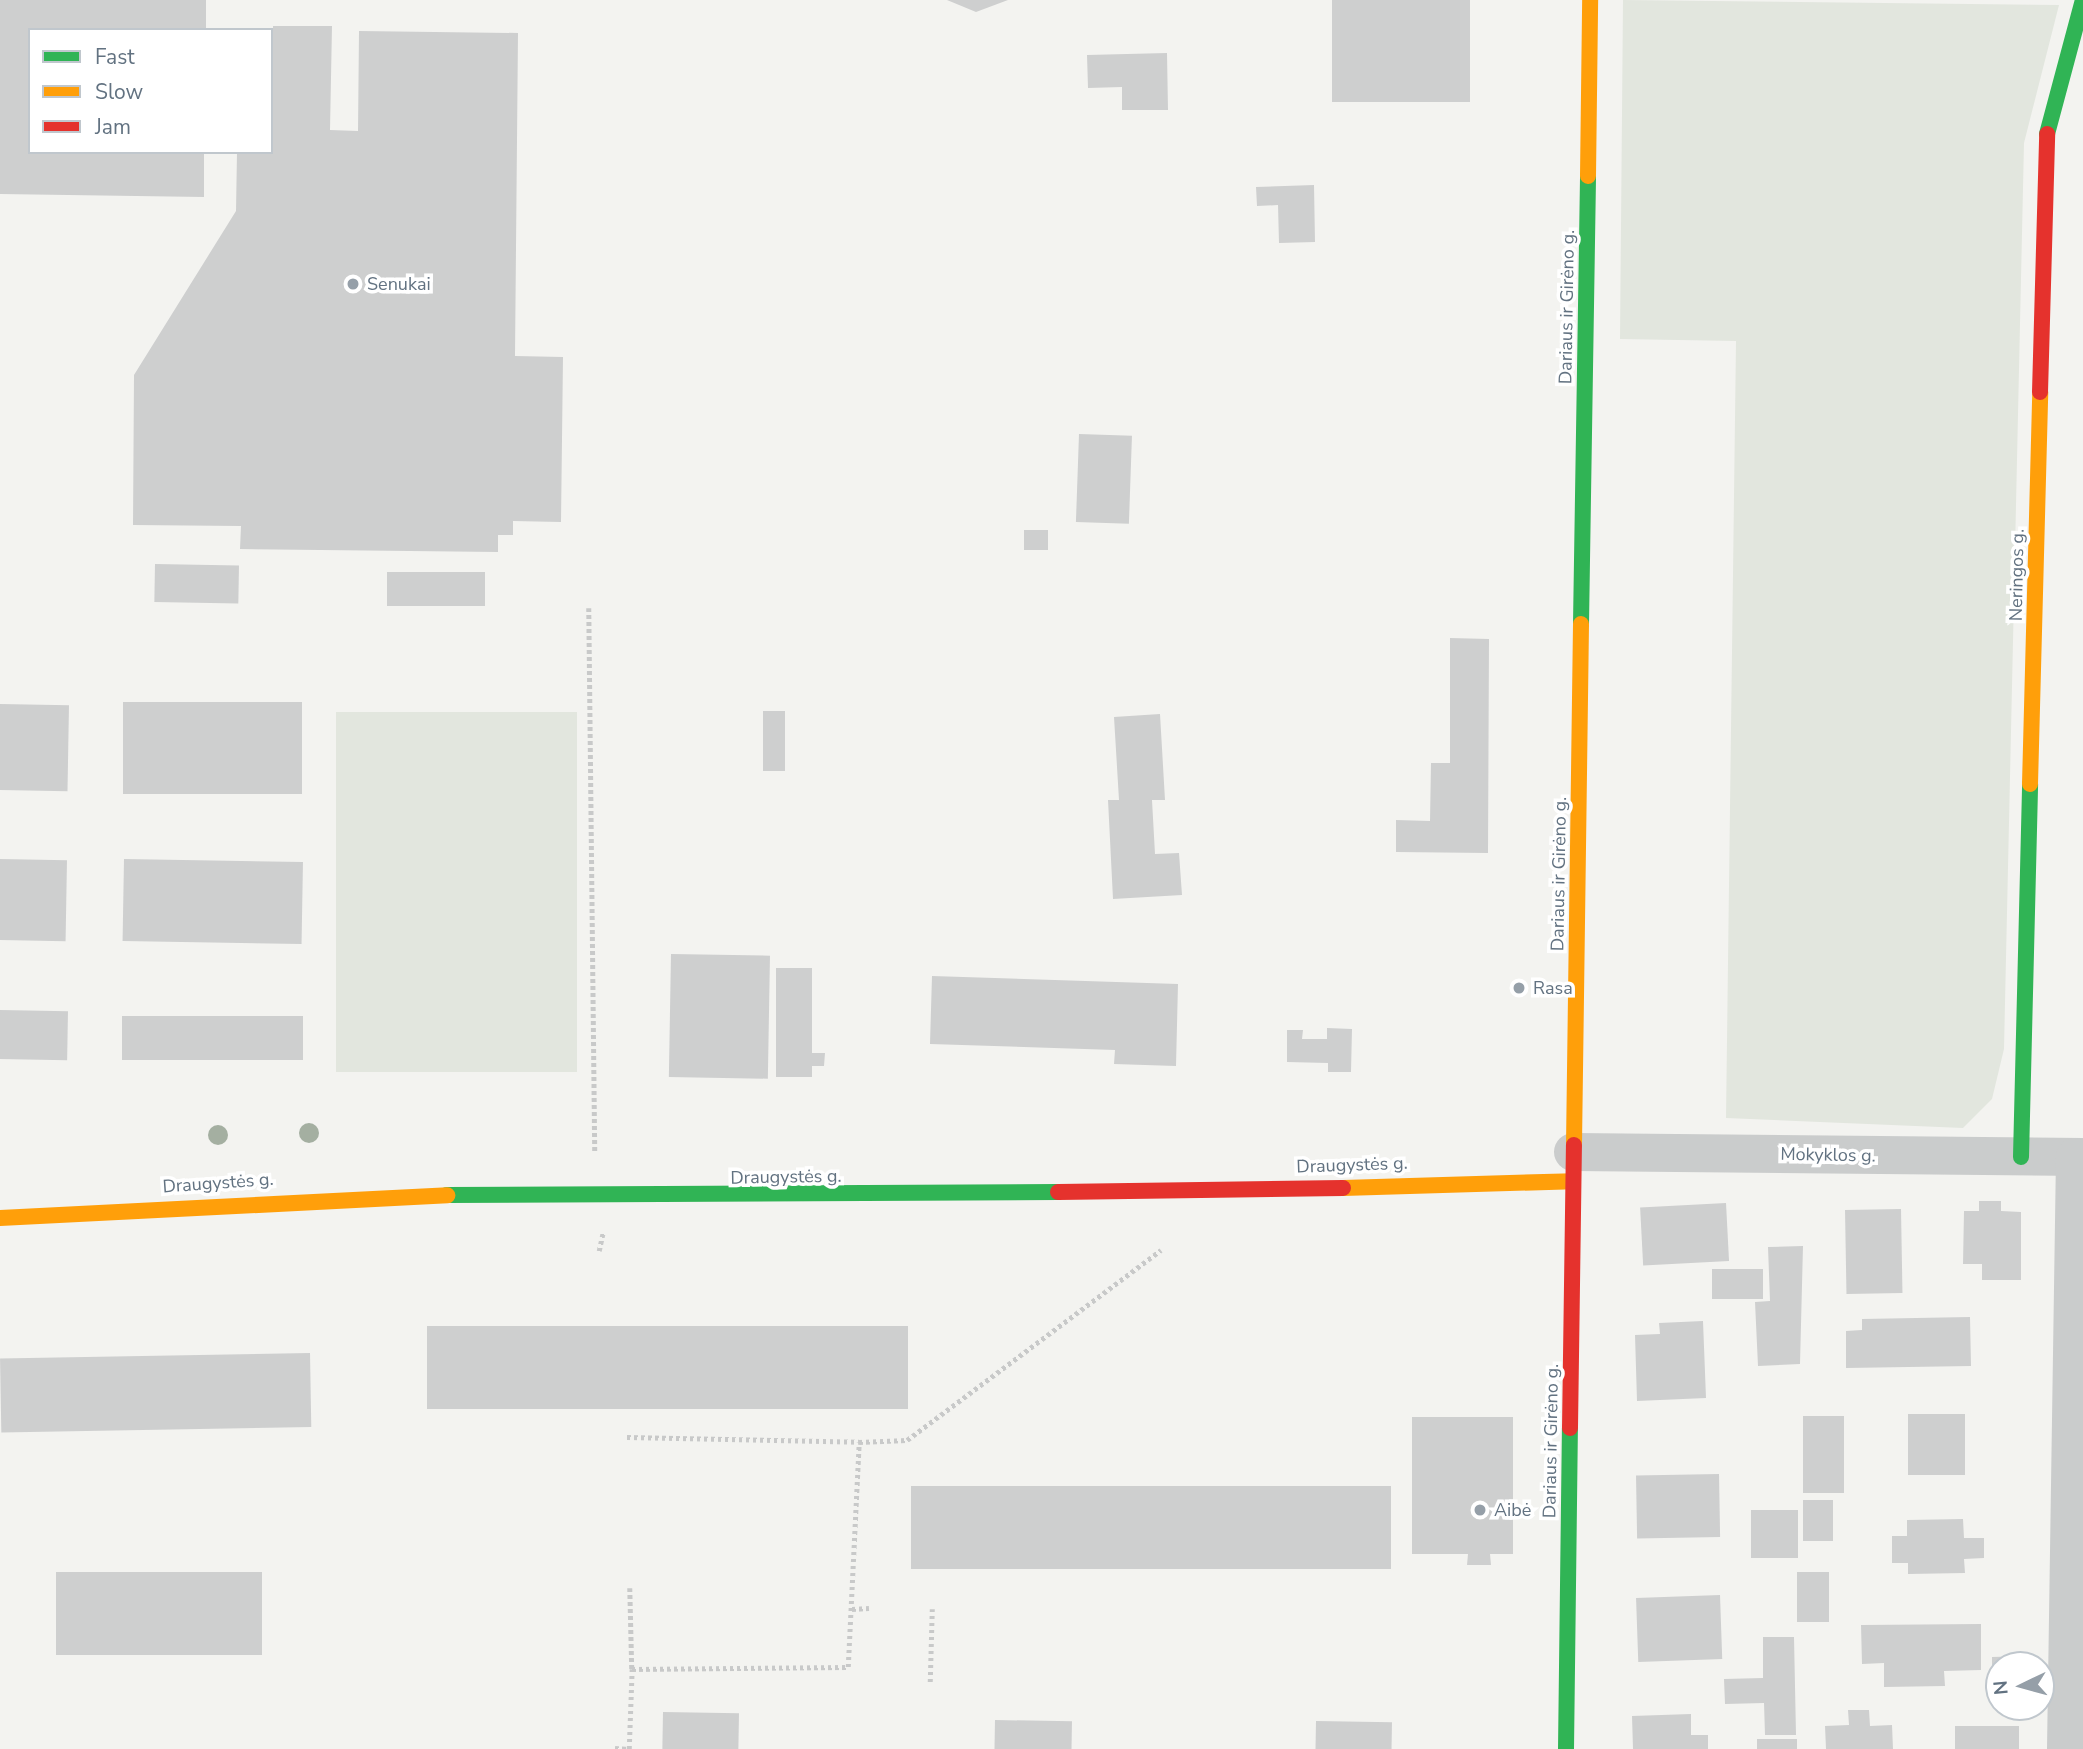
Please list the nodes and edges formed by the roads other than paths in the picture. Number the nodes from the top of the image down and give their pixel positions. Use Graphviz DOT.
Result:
graph roads {
  1 [pos="1590,0"];
  2 [pos="2083,0"];
  3 [pos="2021,1157"];
  4 [pos="2079,1157"];
  5 [pos="1573,1167"];
  6 [pos="0,1218"];
  7 [pos="1566,1749"];
  8 [pos="2066,1749"];
  1 -- 5 [label="street, Dariaus ir Girėno g."];
  2 -- 3 [label="street, Neringos g."];
  3 -- 4 [label="street, Mokyklos g."];
  3 -- 5 [label="street, Mokyklos g."];
  4 -- 8 [label="street"];
  5 -- 6 [label="street, Draugystės g."];
  5 -- 7 [label="street, Dariaus ir Girėno g."];
}
